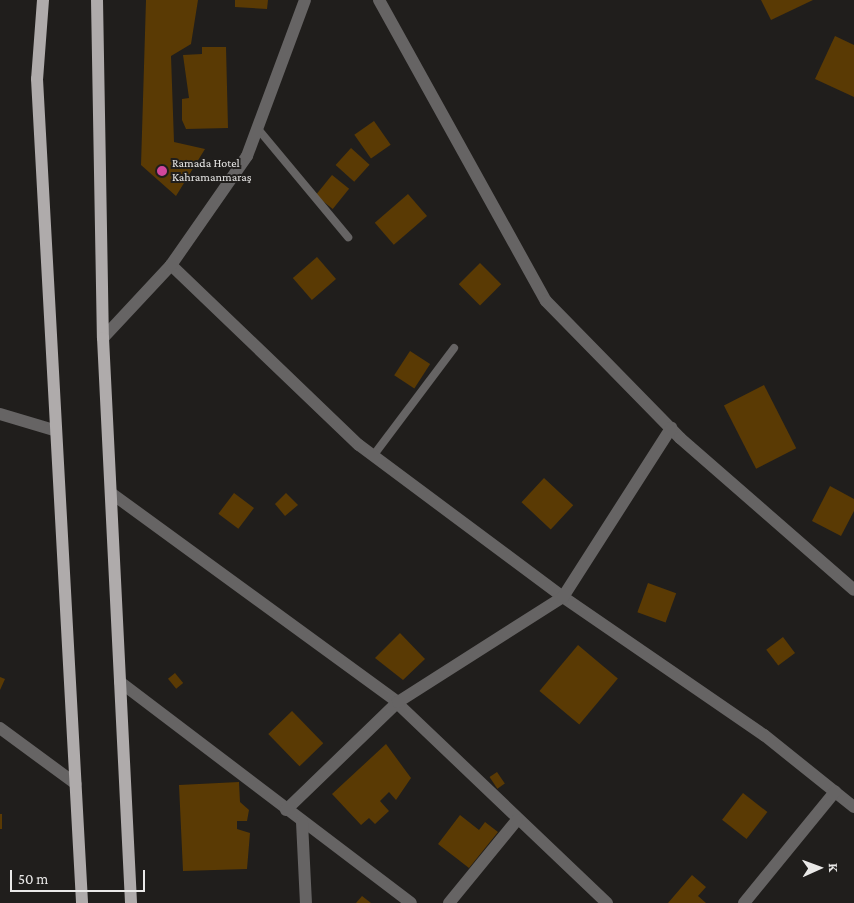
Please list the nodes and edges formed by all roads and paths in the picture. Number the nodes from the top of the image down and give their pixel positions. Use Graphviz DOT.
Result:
graph roads {
  1 [pos="43,0"];
  2 [pos="97,0"];
  3 [pos="305,0"];
  4 [pos="379,0"];
  5 [pos="258,129"];
  6 [pos="348,237"];
  7 [pos="171,265"];
  8 [pos="103,338"];
  9 [pos="454,348"];
  10 [pos="0,414"];
  11 [pos="671,428"];
  12 [pos="54,430"];
  13 [pos="373,456"];
  14 [pos="111,493"];
  15 [pos="854,590"];
  16 [pos="563,597"];
  17 [pos="120,682"];
  18 [pos="397,702"];
  19 [pos="0,728"];
  20 [pos="76,784"];
  21 [pos="834,792"];
  22 [pos="854,807"];
  23 [pos="286,810"];
  24 [pos="517,820"];
  25 [pos="302,822"];
  26 [pos="82,903"];
  27 [pos="131,903"];
  28 [pos="306,903"];
  29 [pos="411,903"];
  30 [pos="450,903"];
  31 [pos="607,903"];
  32 [pos="744,903"];
  1 -- 12 [label="main road"];
  2 -- 8 [label="main road"];
  3 -- 5 [label="street"];
  4 -- 11 [label="street"];
  5 -- 6 [label="lane"];
  5 -- 7 [label="street"];
  7 -- 8 [label="street"];
  7 -- 13 [label="street"];
  8 -- 14 [label="main road"];
  9 -- 13 [label="lane"];
  10 -- 12 [label="street"];
  11 -- 15 [label="street"];
  11 -- 16 [label="street"];
  12 -- 20 [label="main road"];
  13 -- 16 [label="street"];
  14 -- 17 [label="main road"];
  14 -- 18 [label="street"];
  16 -- 18 [label="street"];
  16 -- 21 [label="street"];
  17 -- 23 [label="street"];
  17 -- 27 [label="main road"];
  18 -- 23 [label="street"];
  18 -- 24 [label="street"];
  19 -- 20 [label="street"];
  20 -- 26 [label="main road"];
  21 -- 22 [label="street"];
  21 -- 32 [label="street"];
  23 -- 25 [label="street"];
  24 -- 30 [label="street"];
  24 -- 31 [label="street"];
  25 -- 28 [label="street"];
  25 -- 29 [label="street"];
}
